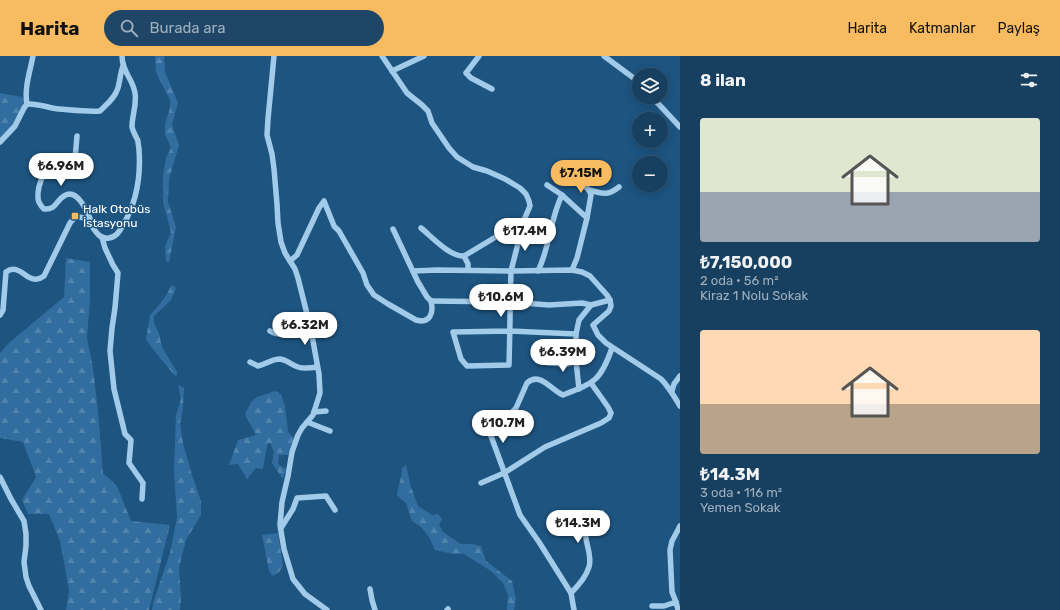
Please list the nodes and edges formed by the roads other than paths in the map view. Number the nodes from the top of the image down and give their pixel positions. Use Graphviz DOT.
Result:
graph roads {
  1 [pos="33,56"];
  2 [pos="122,56"];
  3 [pos="274,56"];
  4 [pos="382,56"];
  5 [pos="424,56"];
  6 [pos="479,56"];
  7 [pos="604,56"];
  8 [pos="123,66"];
  9 [pos="392,71"];
  10 [pos="632,77"];
  11 [pos="492,89"];
  12 [pos="27,104"];
  13 [pos="659,104"];
  14 [pos="680,127"];
  15 [pos="77,136"];
  16 [pos="0,142"];
  17 [pos="570,172"];
  18 [pos="548,185"];
  19 [pos="619,187"];
  20 [pos="589,190"];
  21 [pos="562,196"];
  22 [pos="587,218"];
  23 [pos="524,220"];
  24 [pos="421,228"];
  25 [pos="393,229"];
  26 [pos="96,232"];
  27 [pos="102,237"];
  28 [pos="464,256"];
  29 [pos="290,260"];
  30 [pos="468,270"];
  31 [pos="572,270"];
  32 [pos="413,271"];
  33 [pos="511,271"];
  34 [pos="538,271"];
  35 [pos="610,300"];
  36 [pos="431,301"];
  37 [pos="510,302"];
  38 [pos="590,305"];
  39 [pos="0,315"];
  40 [pos="311,330"];
  41 [pos="270,331"];
  42 [pos="510,331"];
  43 [pos="576,334"];
  44 [pos="612,348"];
  45 [pos="576,361"];
  46 [pos="250,362"];
  47 [pos="548,363"];
  48 [pos="317,367"];
  49 [pos="680,376"];
  50 [pos="591,383"];
  51 [pos="579,389"];
  52 [pos="672,391"];
  53 [pos="680,406"];
  54 [pos="326,411"];
  55 [pos="314,412"];
  56 [pos="307,422"];
  57 [pos="330,431"];
  58 [pos="504,473"];
  59 [pos="0,477"];
  60 [pos="481,483"];
  61 [pos="142,499"];
  62 [pos="335,510"];
  63 [pos="602,513"];
  64 [pos="680,526"];
  65 [pos="281,528"];
  66 [pos="370,589"];
  67 [pos="571,594"];
  68 [pos="676,602"];
  69 [pos="652,606"];
  70 [pos="41,610"];
  71 [pos="327,610"];
  72 [pos="375,610"];
  73 [pos="574,610"];
  74 [pos="678,610"];
  1 -- 12 [label="street"];
  2 -- 8 [label="street"];
  3 -- 29 [label="street"];
  4 -- 9 [label="street"];
  5 -- 9 [label="street"];
  6 -- 11 [label="street"];
  7 -- 10 [label="street"];
  8 -- 12 [label="street"];
  8 -- 27 [label="street"];
  9 -- 23 [label="street"];
  12 -- 16 [label="street"];
  13 -- 14 [label="street"];
  15 -- 26 [label="street"];
  17 -- 20 [label="street"];
  18 -- 21 [label="street"];
  19 -- 20 [label="street"];
  20 -- 22 [label="street"];
  21 -- 22 [label="street"];
  21 -- 34 [label="street"];
  22 -- 31 [label="street"];
  23 -- 28 [label="street"];
  23 -- 33 [label="street"];
  24 -- 28 [label="street"];
  25 -- 32 [label="street"];
  26 -- 27 [label="street"];
  26 -- 39 [label="street"];
  27 -- 61 [label="street"];
  28 -- 30 [label="street"];
  29 -- 36 [label="street"];
  29 -- 40 [label="street"];
  30 -- 32 [label="street"];
  30 -- 33 [label="street"];
  31 -- 34 [label="street"];
  31 -- 35 [label="street"];
  32 -- 36 [label="street"];
  33 -- 34 [label="street"];
  33 -- 37 [label="street"];
  35 -- 38 [label="street"];
  35 -- 44 [label="street"];
  36 -- 37 [label="street"];
  37 -- 38 [label="street"];
  37 -- 42 [label="street"];
  38 -- 43 [label="street"];
  40 -- 41 [label="street"];
  40 -- 48 [label="street"];
  42 -- 42 [label="street"];
  42 -- 43 [label="street"];
  43 -- 45 [label="street"];
  44 -- 50 [label="street"];
  44 -- 52 [label="street"];
  45 -- 47 [label="street"];
  45 -- 51 [label="street"];
  46 -- 48 [label="street"];
  48 -- 55 [label="street"];
  49 -- 52 [label="street"];
  50 -- 51 [label="street"];
  50 -- 58 [label="street"];
  51 -- 58 [label="street"];
  52 -- 53 [label="street"];
  54 -- 55 [label="street"];
  55 -- 56 [label="street"];
  56 -- 57 [label="street"];
  56 -- 65 [label="street"];
  58 -- 60 [label="street"];
  58 -- 67 [label="street"];
  59 -- 70 [label="street"];
  62 -- 65 [label="street"];
  63 -- 67 [label="street"];
  64 -- 68 [label="street"];
  65 -- 71 [label="street"];
  66 -- 72 [label="street"];
  67 -- 73 [label="street"];
  68 -- 69 [label="street"];
  68 -- 74 [label="street"];
}
